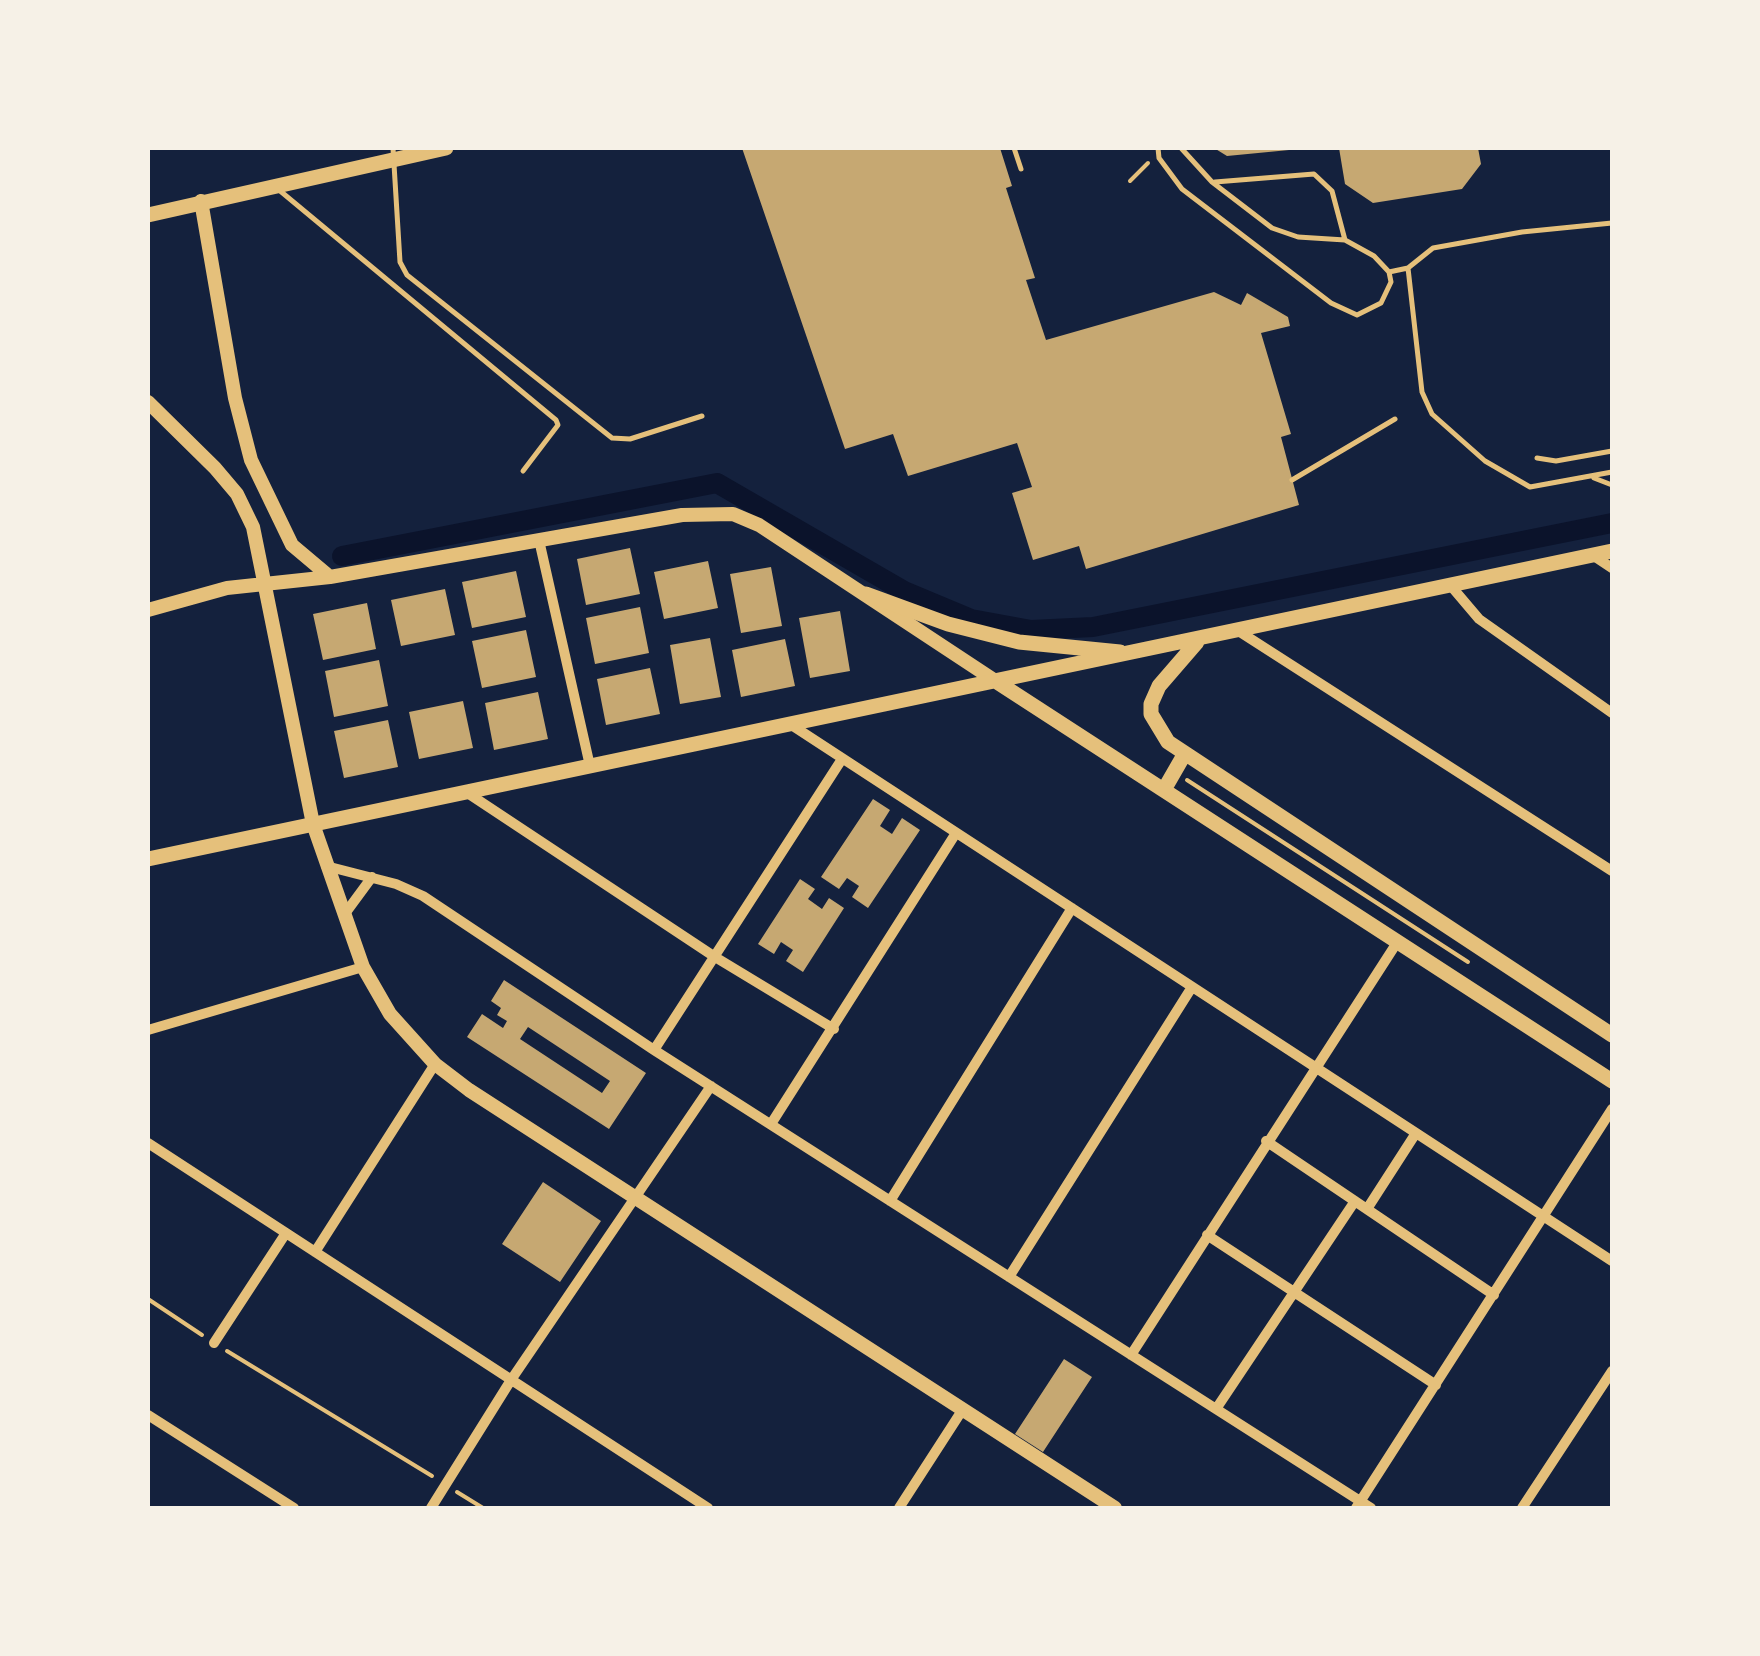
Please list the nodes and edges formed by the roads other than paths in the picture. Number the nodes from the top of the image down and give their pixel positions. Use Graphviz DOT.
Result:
graph roads {
  1 [pos="446,148"];
  2 [pos="1014,148"];
  3 [pos="1158,148"];
  4 [pos="1181,148"];
  5 [pos="394,153"];
  6 [pos="1021,169"];
  7 [pos="1212,182"];
  8 [pos="273,185"];
  9 [pos="201,201"];
  10 [pos="148,214"];
  11 [pos="1612,224"];
  12 [pos="1345,240"];
  13 [pos="1408,268"];
  14 [pos="1390,272"];
  15 [pos="148,402"];
  16 [pos="702,416"];
  17 [pos="1394,419"];
  18 [pos="1612,451"];
  19 [pos="1537,458"];
  20 [pos="522,471"];
  21 [pos="1612,472"];
  22 [pos="1592,477"];
  23 [pos="1292,480"];
  24 [pos="1612,485"];
  25 [pos="539,540"];
  26 [pos="1612,552"];
  27 [pos="1593,556"];
  28 [pos="1612,568"];
  29 [pos="330,577"];
  30 [pos="267,585"];
  31 [pos="1451,586"];
  32 [pos="866,594"];
  33 [pos="148,610"];
  34 [pos="1240,632"];
  35 [pos="1196,642"];
  36 [pos="1139,653"];
  37 [pos="998,682"];
  38 [pos="1612,714"];
  39 [pos="793,726"];
  40 [pos="1184,755"];
  41 [pos="842,759"];
  42 [pos="590,766"];
  43 [pos="1164,788"];
  44 [pos="466,792"];
  45 [pos="313,824"];
  46 [pos="956,833"];
  47 [pos="148,859"];
  48 [pos="326,866"];
  49 [pos="1612,871"];
  50 [pos="372,877"];
  51 [pos="1072,908"];
  52 [pos="344,916"];
  53 [pos="1398,941"];
  54 [pos="715,958"];
  55 [pos="363,967"];
  56 [pos="1192,987"];
  57 [pos="834,1029"];
  58 [pos="148,1030"];
  59 [pos="1612,1034"];
  60 [pos="654,1050"];
  61 [pos="435,1064"];
  62 [pos="1314,1066"];
  63 [pos="1612,1081"];
  64 [pos="711,1086"];
  65 [pos="1612,1108"];
  66 [pos="771,1124"];
  67 [pos="1416,1133"];
  68 [pos="1266,1142"];
  69 [pos="148,1143"];
  70 [pos="635,1198"];
  71 [pos="890,1200"];
  72 [pos="1355,1201"];
  73 [pos="1366,1209"];
  74 [pos="1545,1218"];
  75 [pos="286,1233"];
  76 [pos="1207,1236"];
  77 [pos="315,1252"];
  78 [pos="1612,1262"];
  79 [pos="1009,1277"];
  80 [pos="1296,1294"];
  81 [pos="1494,1295"];
  82 [pos="214,1344"];
  83 [pos="1131,1355"];
  84 [pos="1612,1372"];
  85 [pos="511,1380"];
  86 [pos="1436,1385"];
  87 [pos="964,1409"];
  88 [pos="1216,1409"];
  89 [pos="148,1414"];
  90 [pos="1358,1505"];
  91 [pos="294,1508"];
  92 [pos="431,1508"];
  93 [pos="708,1508"];
  94 [pos="898,1508"];
  95 [pos="1115,1508"];
  96 [pos="1371,1508"];
  97 [pos="1522,1508"];
  1 -- 5 [label="main road"];
  2 -- 6 [label="lane"];
  3 -- 14 [label="lane"];
  4 -- 7 [label="lane"];
  5 -- 8 [label="main road"];
  5 -- 16 [label="lane"];
  7 -- 12 [label="lane"];
  7 -- 12 [label="lane"];
  8 -- 9 [label="main road"];
  8 -- 20 [label="lane"];
  9 -- 10 [label="main road"];
  9 -- 29 [label="street"];
  11 -- 13 [label="lane"];
  12 -- 14 [label="lane"];
  13 -- 14 [label="lane"];
  13 -- 22 [label="lane"];
  15 -- 30 [label="street"];
  17 -- 23 [label="lane"];
  18 -- 19 [label="lane"];
  21 -- 22 [label="lane"];
  22 -- 24 [label="lane"];
  25 -- 29 [label="street"];
  25 -- 32 [label="street"];
  25 -- 42 [label="street"];
  26 -- 27 [label="main road"];
  27 -- 28 [label="street"];
  27 -- 31 [label="main road"];
  29 -- 30 [label="street"];
  30 -- 33 [label="street"];
  30 -- 45 [label="street"];
  31 -- 34 [label="main road"];
  31 -- 38 [label="street"];
  32 -- 36 [label="main road"];
  32 -- 37 [label="street"];
  34 -- 35 [label="main road"];
  34 -- 49 [label="street"];
  35 -- 36 [label="main road"];
  35 -- 40 [label="main road"];
  36 -- 37 [label="main road"];
  37 -- 39 [label="main road"];
  37 -- 43 [label="main road"];
  39 -- 41 [label="street"];
  39 -- 42 [label="main road"];
  40 -- 43 [label="main road"];
  40 -- 59 [label="main road"];
  41 -- 46 [label="street"];
  41 -- 54 [label="street"];
  42 -- 44 [label="main road"];
  43 -- 53 [label="main road"];
  44 -- 45 [label="main road"];
  44 -- 54 [label="street"];
  45 -- 47 [label="main road"];
  45 -- 48 [label="street"];
  46 -- 51 [label="street"];
  46 -- 57 [label="street"];
  48 -- 50 [label="street"];
  48 -- 52 [label="street"];
  50 -- 52 [label="street"];
  50 -- 60 [label="street"];
  51 -- 56 [label="street"];
  51 -- 71 [label="street"];
  52 -- 55 [label="street"];
  53 -- 62 [label="street"];
  53 -- 63 [label="main road"];
  54 -- 57 [label="street"];
  54 -- 60 [label="street"];
  55 -- 58 [label="street"];
  55 -- 61 [label="street"];
  56 -- 62 [label="street"];
  56 -- 79 [label="street"];
  57 -- 66 [label="street"];
  60 -- 64 [label="street"];
  61 -- 70 [label="street"];
  61 -- 77 [label="street"];
  62 -- 67 [label="street"];
  62 -- 68 [label="street"];
  64 -- 66 [label="street"];
  64 -- 70 [label="street"];
  65 -- 74 [label="street"];
  66 -- 71 [label="street"];
  67 -- 73 [label="street"];
  67 -- 74 [label="street"];
  68 -- 72 [label="street"];
  68 -- 76 [label="street"];
  69 -- 75 [label="street"];
  70 -- 85 [label="street"];
  70 -- 87 [label="street"];
  71 -- 79 [label="street"];
  72 -- 73 [label="street"];
  72 -- 80 [label="street"];
  73 -- 81 [label="street"];
  74 -- 78 [label="street"];
  74 -- 81 [label="street"];
  75 -- 77 [label="street"];
  75 -- 82 [label="street"];
  76 -- 80 [label="street"];
  76 -- 83 [label="street"];
  77 -- 85 [label="street"];
  79 -- 83 [label="street"];
  80 -- 86 [label="street"];
  80 -- 88 [label="street"];
  81 -- 86 [label="street"];
  83 -- 88 [label="street"];
  84 -- 97 [label="street"];
  85 -- 92 [label="street"];
  85 -- 93 [label="street"];
  86 -- 90 [label="street"];
  87 -- 94 [label="street"];
  87 -- 95 [label="street"];
  88 -- 90 [label="street"];
  89 -- 91 [label="street"];
  90 -- 96 [label="street"];
}
